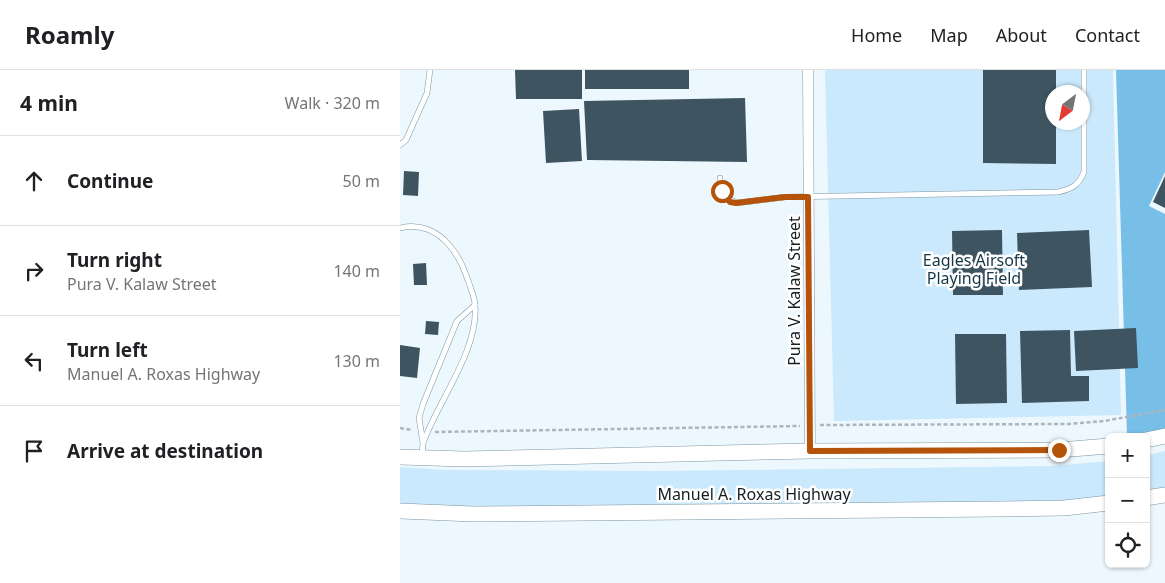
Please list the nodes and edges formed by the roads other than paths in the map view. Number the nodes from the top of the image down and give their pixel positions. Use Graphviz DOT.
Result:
graph roads {
  1 [pos="430,70"];
  2 [pos="808,70"];
  3 [pos="1084,70"];
  4 [pos="400,145"];
  5 [pos="720,178"];
  6 [pos="808,197"];
  7 [pos="400,228"];
  8 [pos="476,304"];
  9 [pos="424,432"];
  10 [pos="1165,436"];
  11 [pos="1150,439"];
  12 [pos="1105,446"];
  13 [pos="422,450"];
  14 [pos="810,451"];
  15 [pos="400,457"];
  16 [pos="1165,494"];
  17 [pos="1150,497"];
  18 [pos="1105,504"];
  19 [pos="400,511"];
  1 -- 4 [label="lane"];
  2 -- 6 [label="street, Pura V. Kalaw Street"];
  3 -- 6 [label="lane"];
  5 -- 6 [label="lane"];
  6 -- 14 [label="street, Pura V. Kalaw Street"];
  7 -- 8 [label="lane"];
  8 -- 9 [label="lane"];
  8 -- 9 [label="lane"];
  9 -- 13 [label="lane"];
  10 -- 11 [label="main road"];
  12 -- 14 [label="main road"];
  13 -- 14 [label="main road"];
  13 -- 15 [label="main road"];
  16 -- 17 [label="main road"];
  18 -- 19 [label="main road, Manuel A. Roxas Highway"];
}
